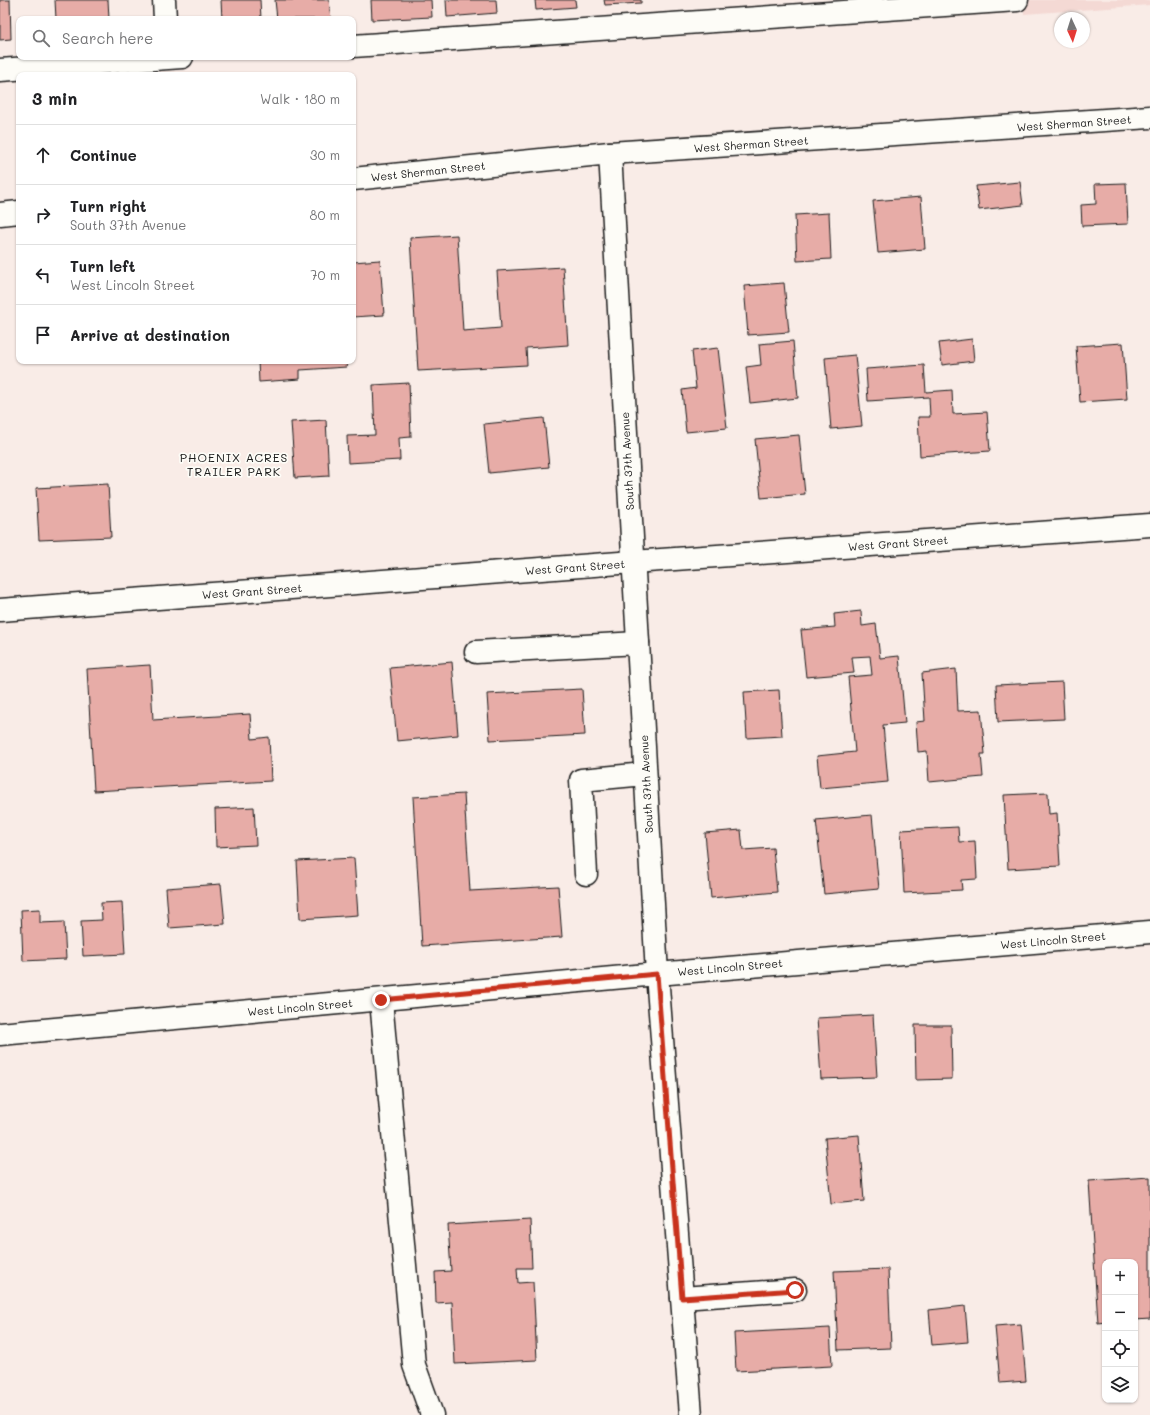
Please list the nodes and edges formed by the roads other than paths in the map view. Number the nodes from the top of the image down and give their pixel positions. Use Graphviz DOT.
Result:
graph roads {
  1 [pos="164,0"];
  2 [pos="1017,0"];
  3 [pos="165,16"];
  4 [pos="356,46"];
  5 [pos="133,60"];
  6 [pos="0,70"];
  7 [pos="1150,117"];
  8 [pos="610,153"];
  9 [pos="356,178"];
  10 [pos="16,212"];
  11 [pos="0,214"];
  12 [pos="1150,525"];
  13 [pos="633,562"];
  14 [pos="0,610"];
  15 [pos="638,643"];
  16 [pos="476,652"];
  17 [pos="646,774"];
  18 [pos="586,874"];
  19 [pos="1150,932"];
  20 [pos="657,974"];
  21 [pos="381,1000"];
  22 [pos="0,1034"];
  23 [pos="795,1290"];
  24 [pos="682,1298"];
  25 [pos="432,1415"];
  26 [pos="691,1415"];
  1 -- 3 [label="street"];
  2 -- 4 [label="street"];
  5 -- 6 [label="street"];
  7 -- 8 [label="street, West Sherman Street"];
  8 -- 9 [label="street, West Sherman Street"];
  8 -- 13 [label="street, South 37th Avenue"];
  10 -- 11 [label="street"];
  12 -- 13 [label="street, West Grant Street"];
  13 -- 14 [label="street, West Grant Street"];
  13 -- 15 [label="street, South 37th Avenue"];
  15 -- 16 [label="street"];
  15 -- 17 [label="street, South 37th Avenue"];
  17 -- 18 [label="street"];
  17 -- 20 [label="street, South 37th Avenue"];
  19 -- 20 [label="street, West Lincoln Street"];
  20 -- 21 [label="street, West Lincoln Street"];
  20 -- 24 [label="street, South 37th Avenue"];
  21 -- 22 [label="street, West Lincoln Street"];
  21 -- 25 [label="street"];
  23 -- 24 [label="street"];
  24 -- 26 [label="street, South 37th Avenue"];
}
